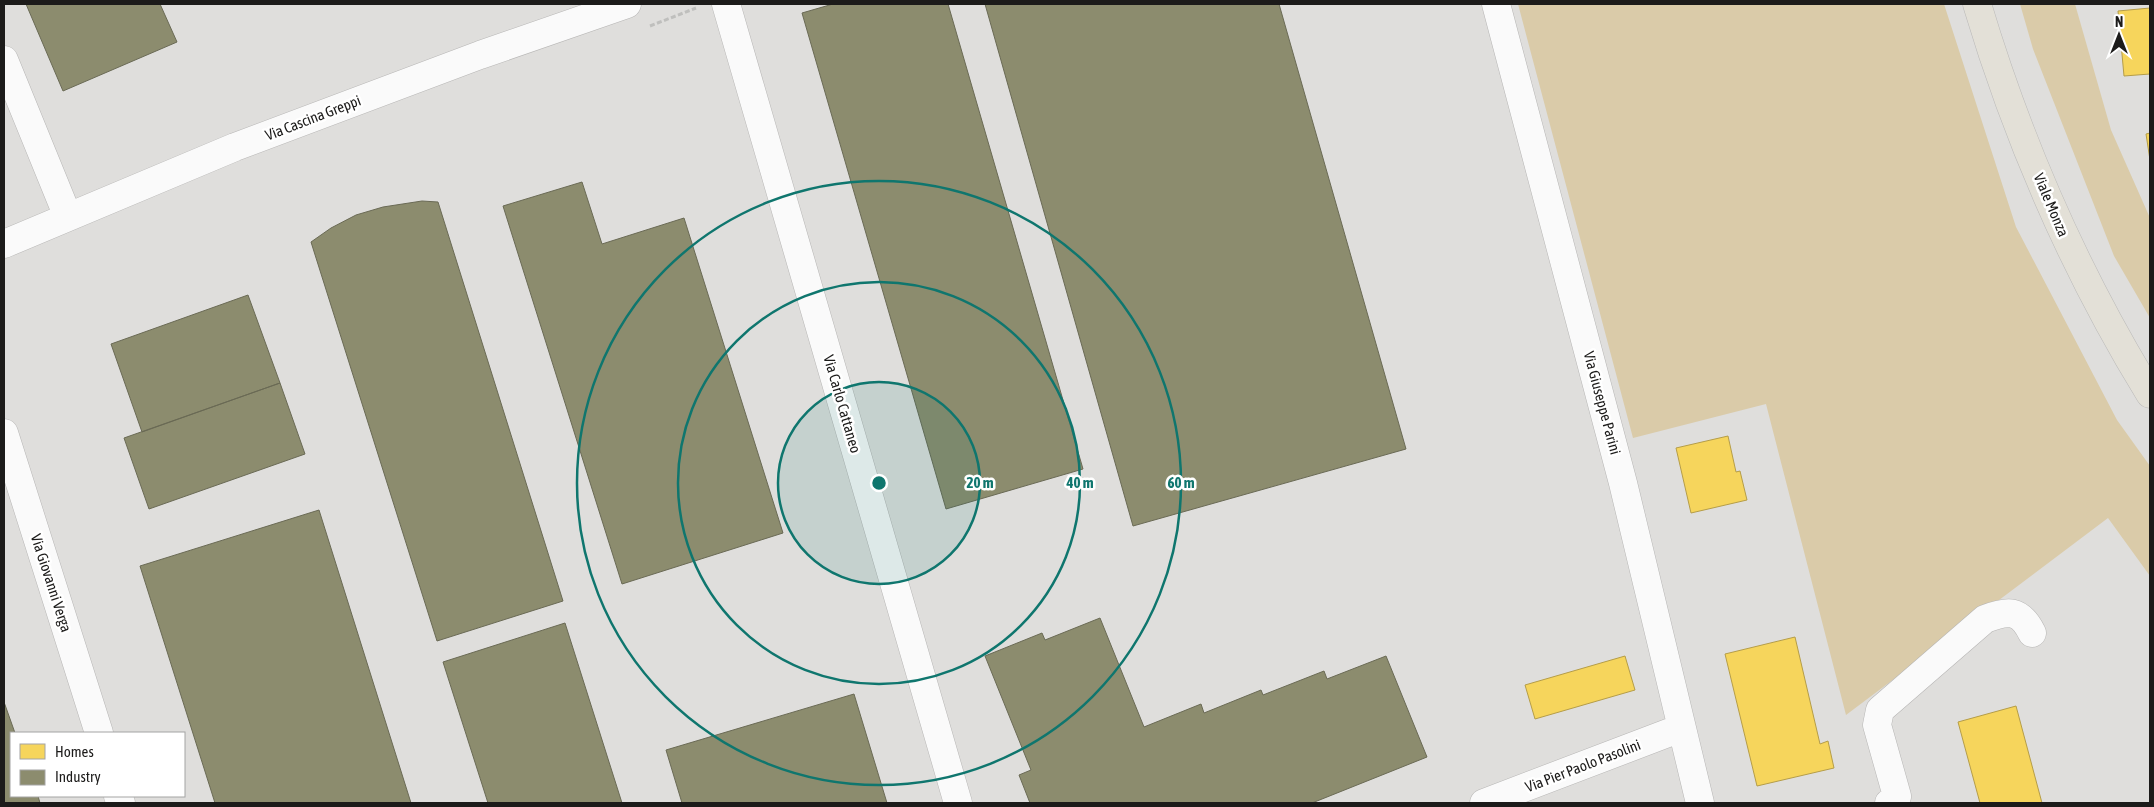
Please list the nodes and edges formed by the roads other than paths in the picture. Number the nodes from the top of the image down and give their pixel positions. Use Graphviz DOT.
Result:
graph roads {
  1 [pos="627,4"];
  2 [pos="726,4"];
  3 [pos="1496,4"];
  4 [pos="1977,4"];
  5 [pos="4,60"];
  6 [pos="68,217"];
  7 [pos="4,244"];
  8 [pos="2150,394"];
  9 [pos="4,434"];
  10 [pos="2032,633"];
  11 [pos="1681,728"];
  12 [pos="98,732"];
  13 [pos="958,803"];
  14 [pos="1484,803"];
  15 [pos="1700,803"];
  16 [pos="1889,803"];
  1 -- 6 [label="street, Via Cascina Greppi"];
  2 -- 13 [label="street, Via Carlo Cattaneo"];
  3 -- 11 [label="street, Via Giuseppe Parini"];
  4 -- 8 [label="main road, Viale Monza"];
  5 -- 6 [label="street"];
  6 -- 7 [label="street, Via Cascina Greppi"];
  9 -- 12 [label="street, Via Giovanni Verga"];
  10 -- 16 [label="street"];
  11 -- 14 [label="street, Via Pier Paolo Pasolini"];
  11 -- 15 [label="street, Via Giuseppe Parini"];
}
